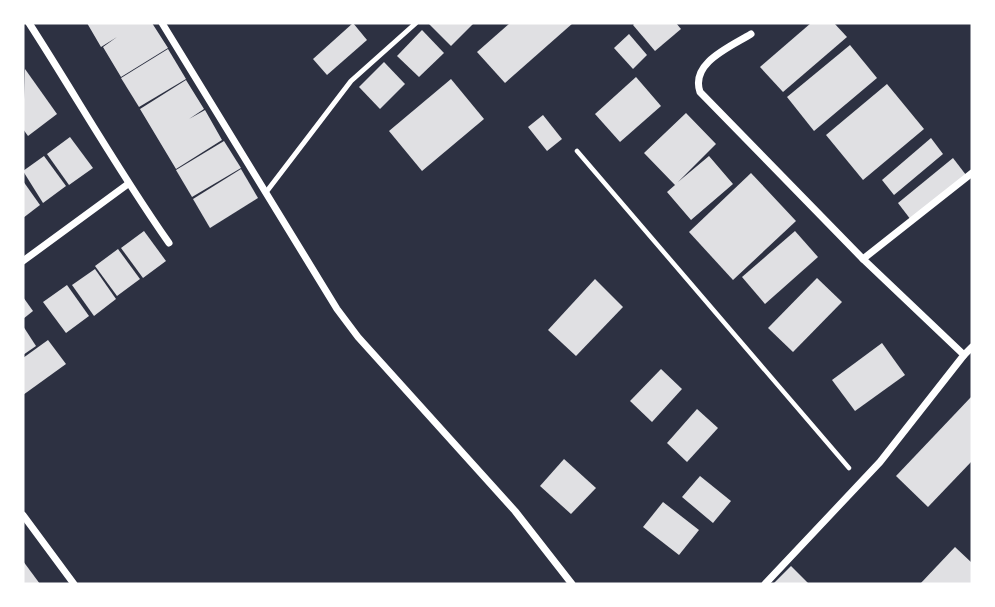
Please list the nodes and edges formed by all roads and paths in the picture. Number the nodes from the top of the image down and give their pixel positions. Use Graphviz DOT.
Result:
graph roads {
  1 [pos="29,23"];
  2 [pos="162,23"];
  3 [pos="416,23"];
  4 [pos="751,34"];
  5 [pos="578,151"];
  6 [pos="972,173"];
  7 [pos="128,184"];
  8 [pos="267,191"];
  9 [pos="169,243"];
  10 [pos="863,259"];
  11 [pos="23,261"];
  12 [pos="972,347"];
  13 [pos="964,355"];
  14 [pos="861,482"];
  15 [pos="23,516"];
  16 [pos="74,584"];
  17 [pos="572,584"];
  18 [pos="765,584"];
  1 -- 7 [label="street"];
  2 -- 8 [label="street"];
  3 -- 8 [label="lane"];
  4 -- 10 [label="street"];
  5 -- 14 [label="path"];
  6 -- 10 [label="street"];
  7 -- 9 [label="street"];
  7 -- 11 [label="street"];
  8 -- 17 [label="street"];
  10 -- 13 [label="street"];
  12 -- 13 [label="street"];
  13 -- 14 [label="street"];
  14 -- 18 [label="street"];
  15 -- 16 [label="street"];
}
